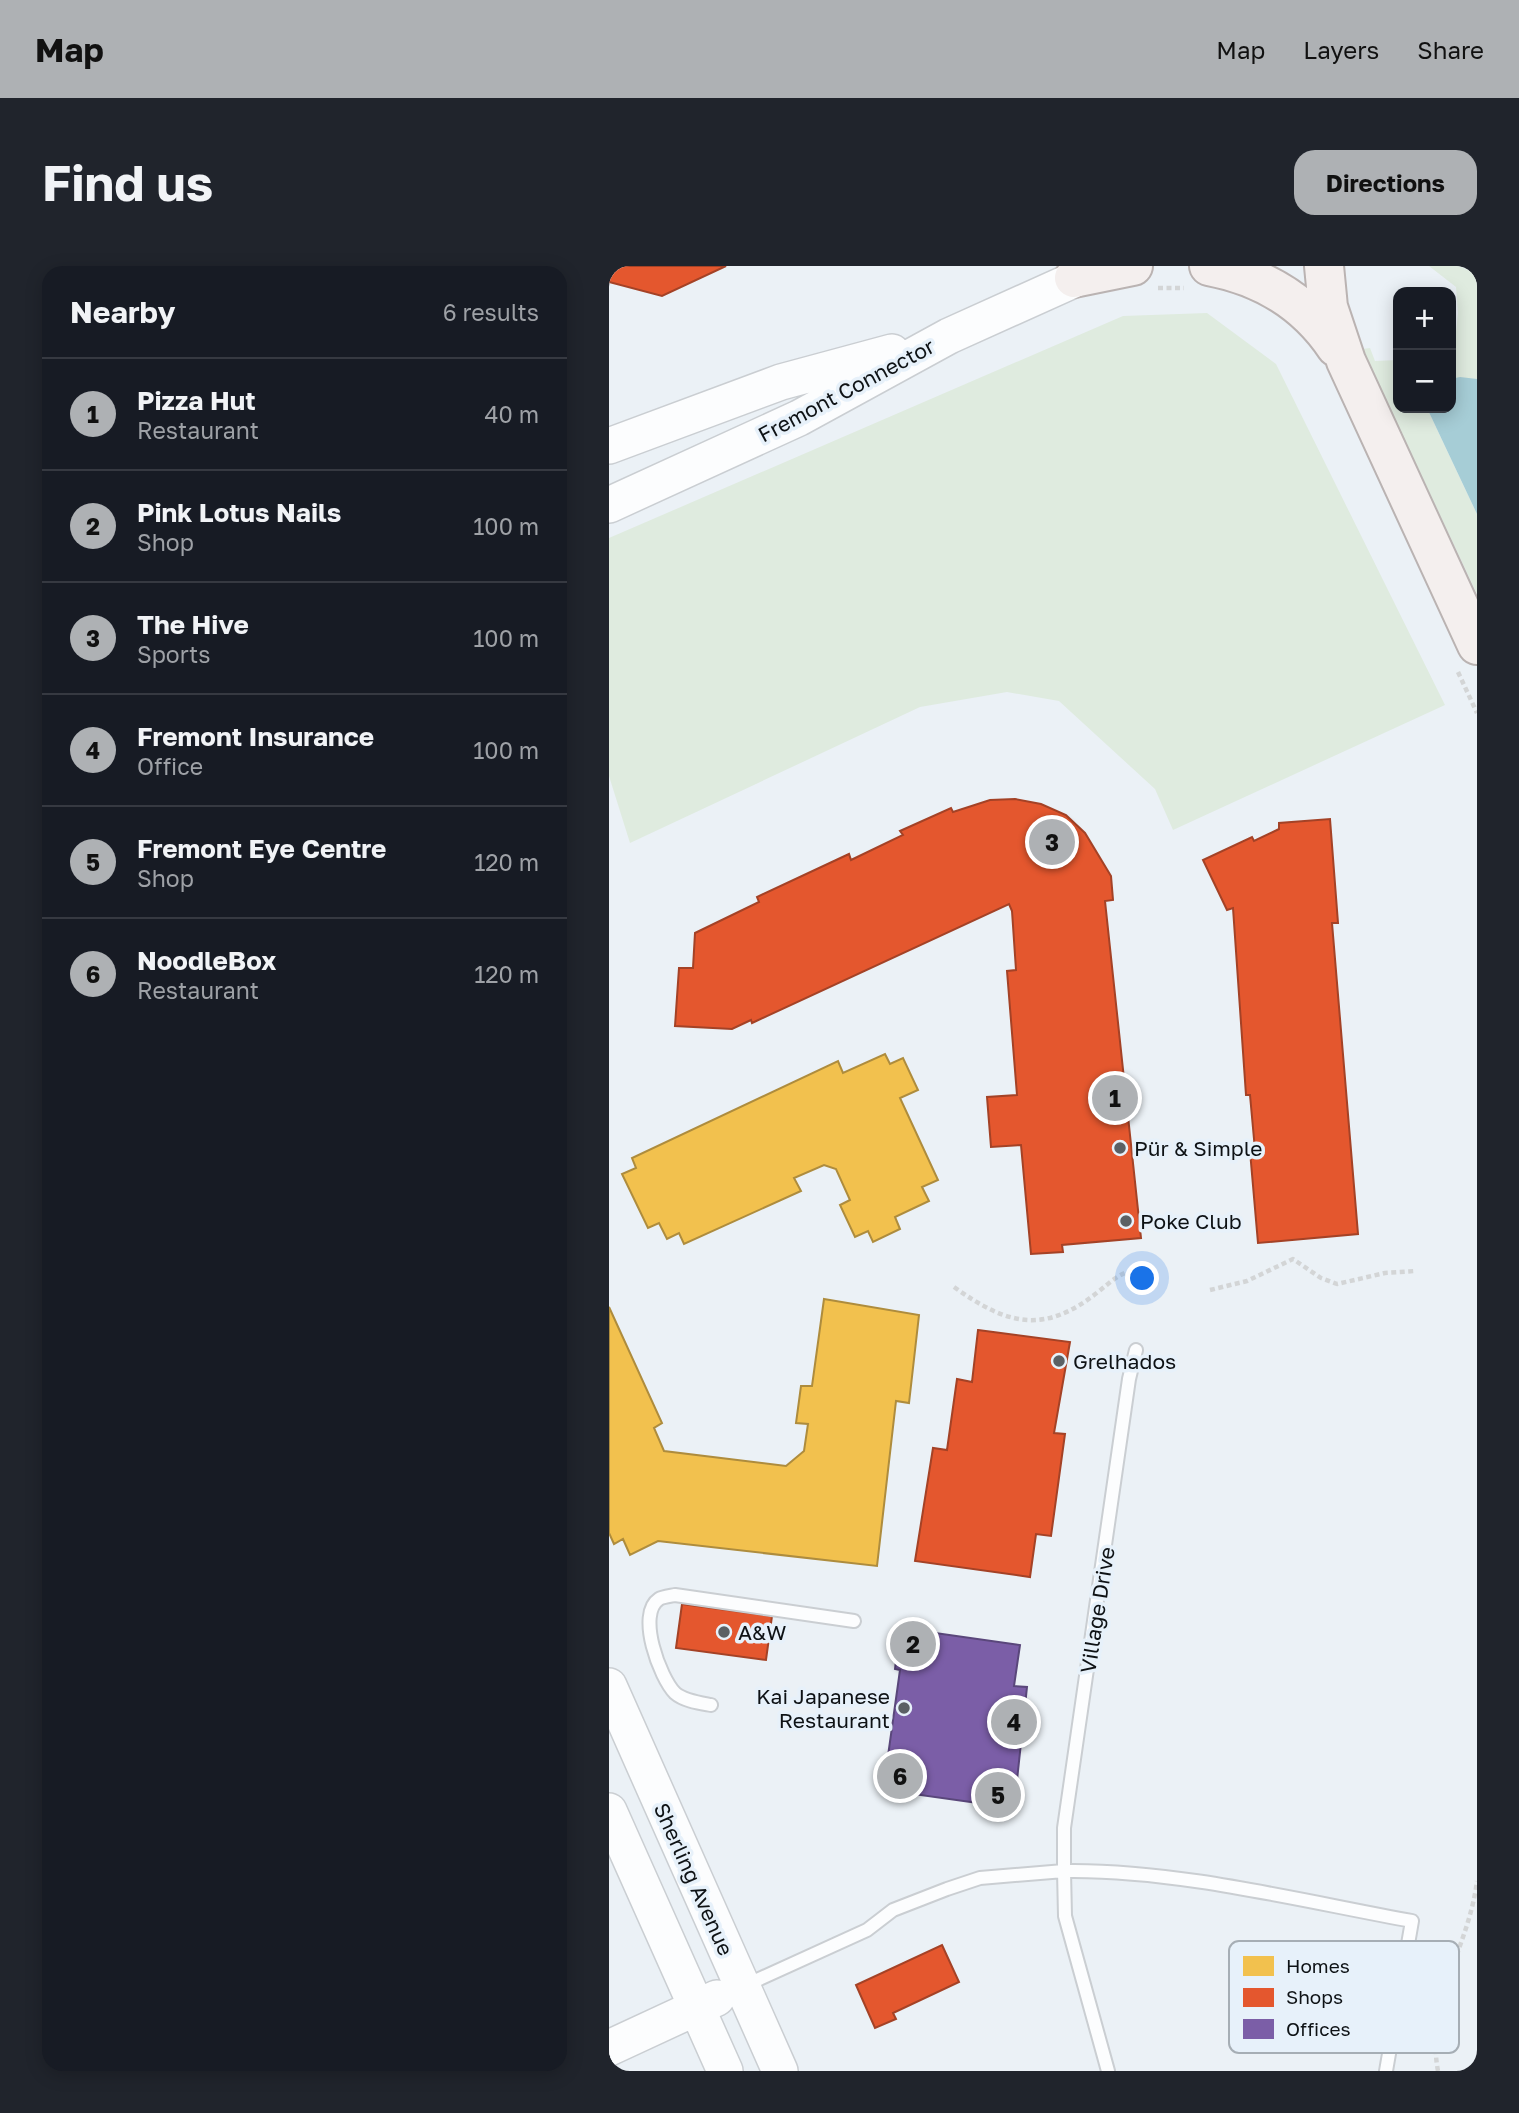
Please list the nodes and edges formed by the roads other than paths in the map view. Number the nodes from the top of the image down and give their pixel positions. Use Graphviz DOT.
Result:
graph roads {
  1 [pos="1324,266"];
  2 [pos="1091,270"];
  3 [pos="1143,277"];
  4 [pos="1203,278"];
  5 [pos="949,336"];
  6 [pos="1346,361"];
  7 [pos="609,446"];
  8 [pos="609,505"];
  9 [pos="1477,645"];
  10 [pos="1136,1350"];
  11 [pos="854,1621"];
  12 [pos="609,1686"];
  13 [pos="711,1705"];
  14 [pos="609,1811"];
  15 [pos="1064,1871"];
  16 [pos="1409,1941"];
  17 [pos="742,1986"];
  18 [pos="696,2007"];
  19 [pos="609,2048"];
  20 [pos="1389,2053"];
  21 [pos="725,2071"];
  22 [pos="781,2071"];
  23 [pos="1108,2071"];
  24 [pos="1386,2071"];
  1 -- 6 [label="main road"];
  2 -- 3 [label="main road"];
  2 -- 5 [label="main road"];
  4 -- 6 [label="main road"];
  5 -- 7 [label="main road, Fremont Connector"];
  5 -- 8 [label="main road, Fremont Connector"];
  6 -- 9 [label="main road"];
  10 -- 15 [label="lane, Village Drive"];
  11 -- 13 [label="lane"];
  12 -- 17 [label="main road, Sherling Avenue"];
  14 -- 18 [label="main road"];
  15 -- 16 [label="lane"];
  15 -- 17 [label="lane"];
  15 -- 23 [label="lane, Village Drive"];
  17 -- 18 [label="main road"];
  17 -- 22 [label="main road, Sherling Avenue"];
  18 -- 19 [label="main road"];
  18 -- 21 [label="main road"];
  20 -- 24 [label="lane"];
}
